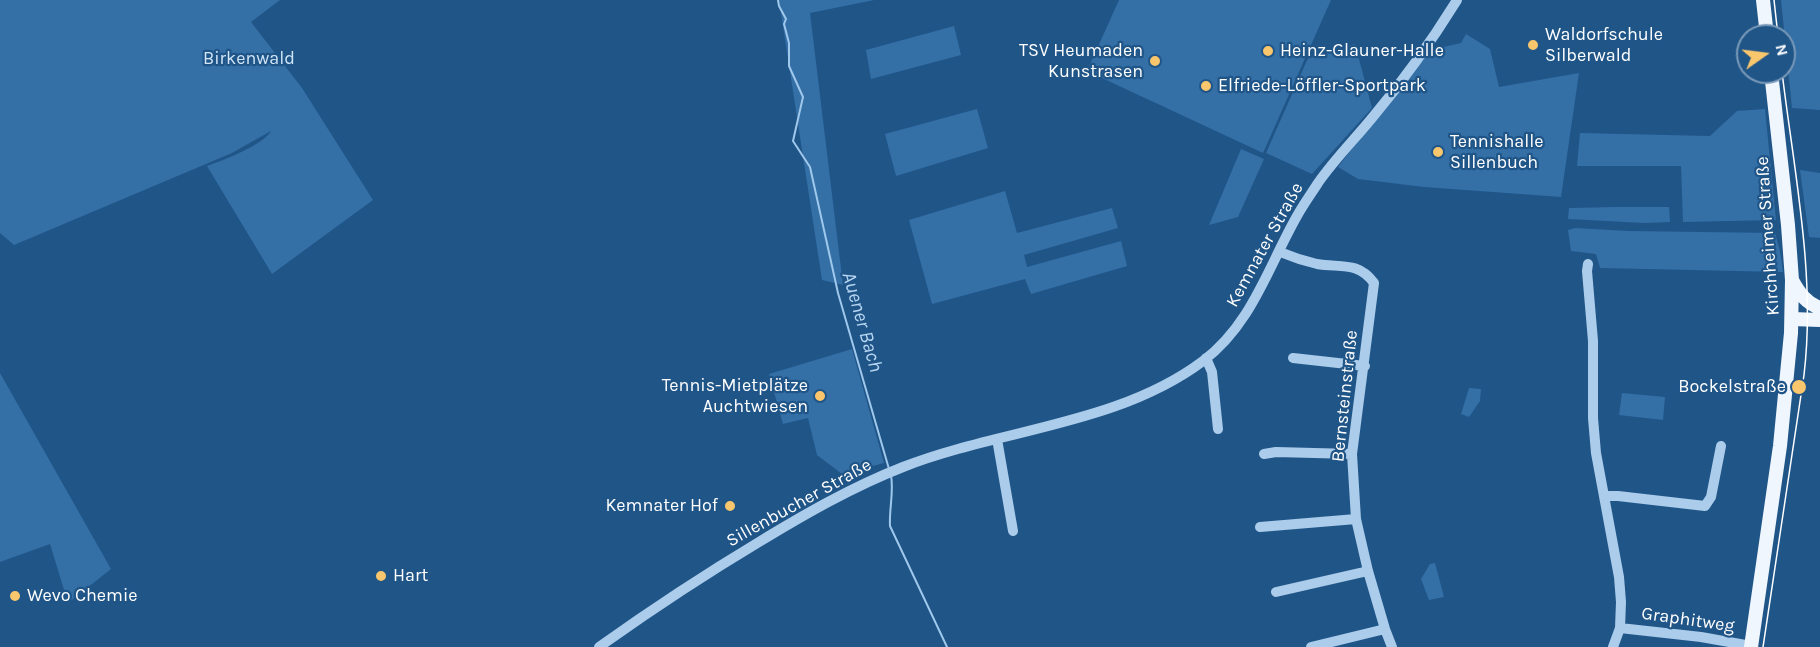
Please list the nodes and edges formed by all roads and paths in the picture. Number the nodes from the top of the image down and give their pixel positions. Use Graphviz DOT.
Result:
graph roads {
  1 [pos="1457,0"];
  2 [pos="1763,0"];
  3 [pos="1766,24"];
  4 [pos="1772,84"];
  5 [pos="1280,252"];
  6 [pos="1588,264"];
  7 [pos="1792,280"];
  8 [pos="1820,309"];
  9 [pos="1792,315"];
  10 [pos="1820,321"];
  11 [pos="1206,358"];
  12 [pos="1293,358"];
  13 [pos="1365,366"];
  14 [pos="1069,419"];
  15 [pos="1218,429"];
  16 [pos="997,438"];
  17 [pos="1721,446"];
  18 [pos="1264,454"];
  19 [pos="1352,454"];
  20 [pos="1604,496"];
  21 [pos="1356,519"];
  22 [pos="1260,527"];
  23 [pos="1013,531"];
  24 [pos="1368,571"];
  25 [pos="1276,592"];
  26 [pos="1620,628"];
  27 [pos="1384,629"];
  28 [pos="599,647"];
  29 [pos="1311,647"];
  30 [pos="1392,647"];
  31 [pos="1613,647"];
  32 [pos="1751,647"];
  1 -- 5 [label="street, Kemnater Straße"];
  2 -- 3 [label="main road"];
  4 -- 7 [label="main road, Kirchheimer Straße"];
  5 -- 11 [label="street, Kemnater Straße"];
  5 -- 13 [label="street, Bernsteinstraße"];
  6 -- 20 [label="street"];
  7 -- 8 [label="main road"];
  7 -- 9 [label="main road, Kirchheimer Straße"];
  8 -- 9 [label="main road"];
  9 -- 10 [label="main road"];
  9 -- 32 [label="main road, Kirchheimer Straße"];
  11 -- 14 [label="street, Kemnater Straße"];
  11 -- 15 [label="street"];
  12 -- 13 [label="street"];
  13 -- 19 [label="street, Bernsteinstraße"];
  14 -- 16 [label="street, Sillenbucher Straße"];
  16 -- 23 [label="street"];
  16 -- 28 [label="street, Sillenbucher Straße"];
  17 -- 20 [label="street"];
  18 -- 19 [label="street"];
  19 -- 21 [label="street, Bernsteinstraße"];
  20 -- 26 [label="street"];
  21 -- 22 [label="street"];
  21 -- 24 [label="street, Bernsteinstraße"];
  24 -- 25 [label="street"];
  24 -- 27 [label="street, Bernsteinstraße"];
  26 -- 31 [label="street"];
  26 -- 32 [label="street, Graphitweg"];
  27 -- 29 [label="street"];
  27 -- 30 [label="street, Bernsteinstraße"];
}
